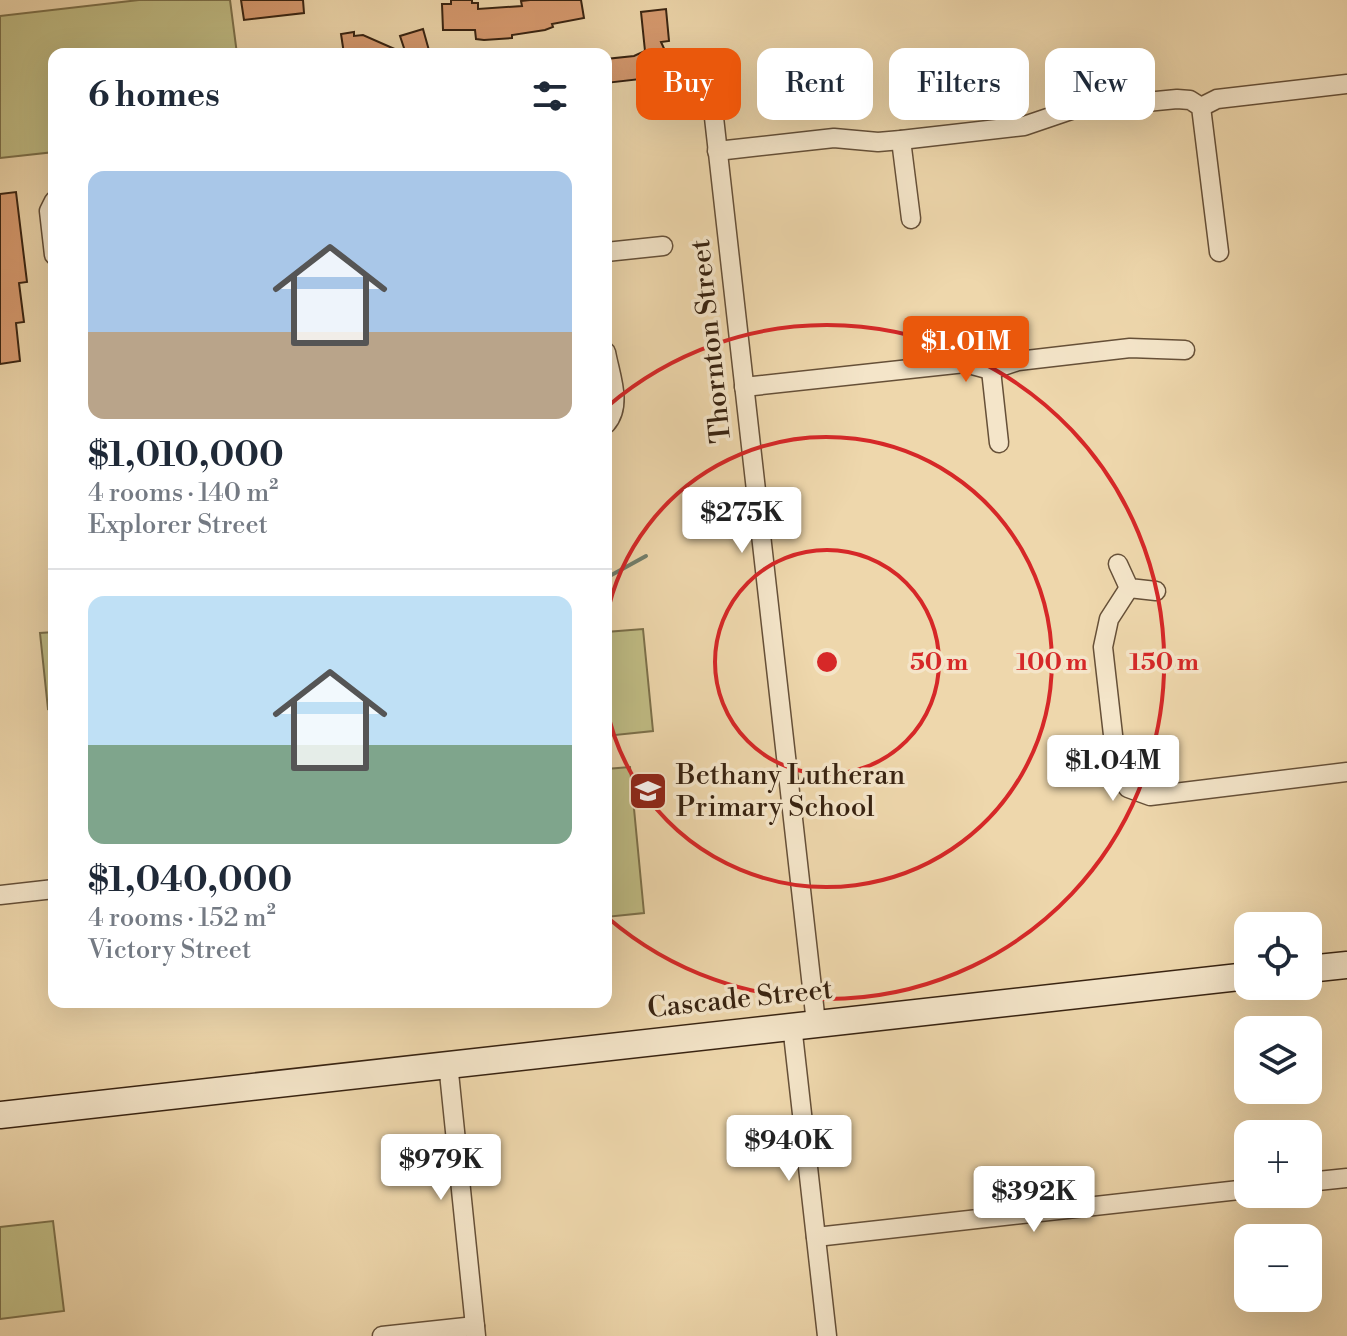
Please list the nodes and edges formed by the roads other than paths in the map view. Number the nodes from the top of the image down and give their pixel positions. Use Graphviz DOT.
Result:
graph roads {
  1 [pos="1347,84"];
  2 [pos="1201,107"];
  3 [pos="714,120"];
  4 [pos="901,140"];
  5 [pos="717,151"];
  6 [pos="911,219"];
  7 [pos="663,246"];
  8 [pos="612,251"];
  9 [pos="1219,252"];
  10 [pos="1185,350"];
  11 [pos="991,370"];
  12 [pos="612,384"];
  13 [pos="744,387"];
  14 [pos="612,416"];
  15 [pos="999,443"];
  16 [pos="1118,564"];
  17 [pos="1129,588"];
  18 [pos="1156,591"];
  19 [pos="1347,772"];
  20 [pos="48,890"];
  21 [pos="0,895"];
  22 [pos="1347,965"];
  23 [pos="1322,968"];
  24 [pos="1234,978"];
  25 [pos="804,1024"];
  26 [pos="448,1063"];
  27 [pos="0,1115"];
  28 [pos="1347,1178"];
  29 [pos="1322,1181"];
  30 [pos="1234,1191"];
  31 [pos="816,1237"];
  32 [pos="475,1331"];
  33 [pos="382,1336"];
  34 [pos="827,1336"];
  1 -- 2 [label="street"];
  2 -- 4 [label="street"];
  2 -- 9 [label="street"];
  3 -- 5 [label="street, Thornton Street"];
  4 -- 5 [label="street"];
  4 -- 6 [label="street"];
  5 -- 13 [label="street, Thornton Street"];
  7 -- 8 [label="street"];
  10 -- 11 [label="street"];
  11 -- 13 [label="street"];
  11 -- 15 [label="street"];
  12 -- 14 [label="street"];
  13 -- 25 [label="street, Thornton Street"];
  16 -- 17 [label="street"];
  17 -- 18 [label="street"];
  17 -- 19 [label="street"];
  20 -- 21 [label="street"];
  22 -- 23 [label="main road"];
  24 -- 25 [label="main road, Cascade Street"];
  25 -- 26 [label="main road, Cascade Street"];
  25 -- 31 [label="street, Thornton Street"];
  26 -- 27 [label="main road, Cascade Street"];
  26 -- 32 [label="street"];
  28 -- 29 [label="street"];
  30 -- 31 [label="street"];
  31 -- 34 [label="street, Thornton Street"];
  32 -- 33 [label="street"];
}
